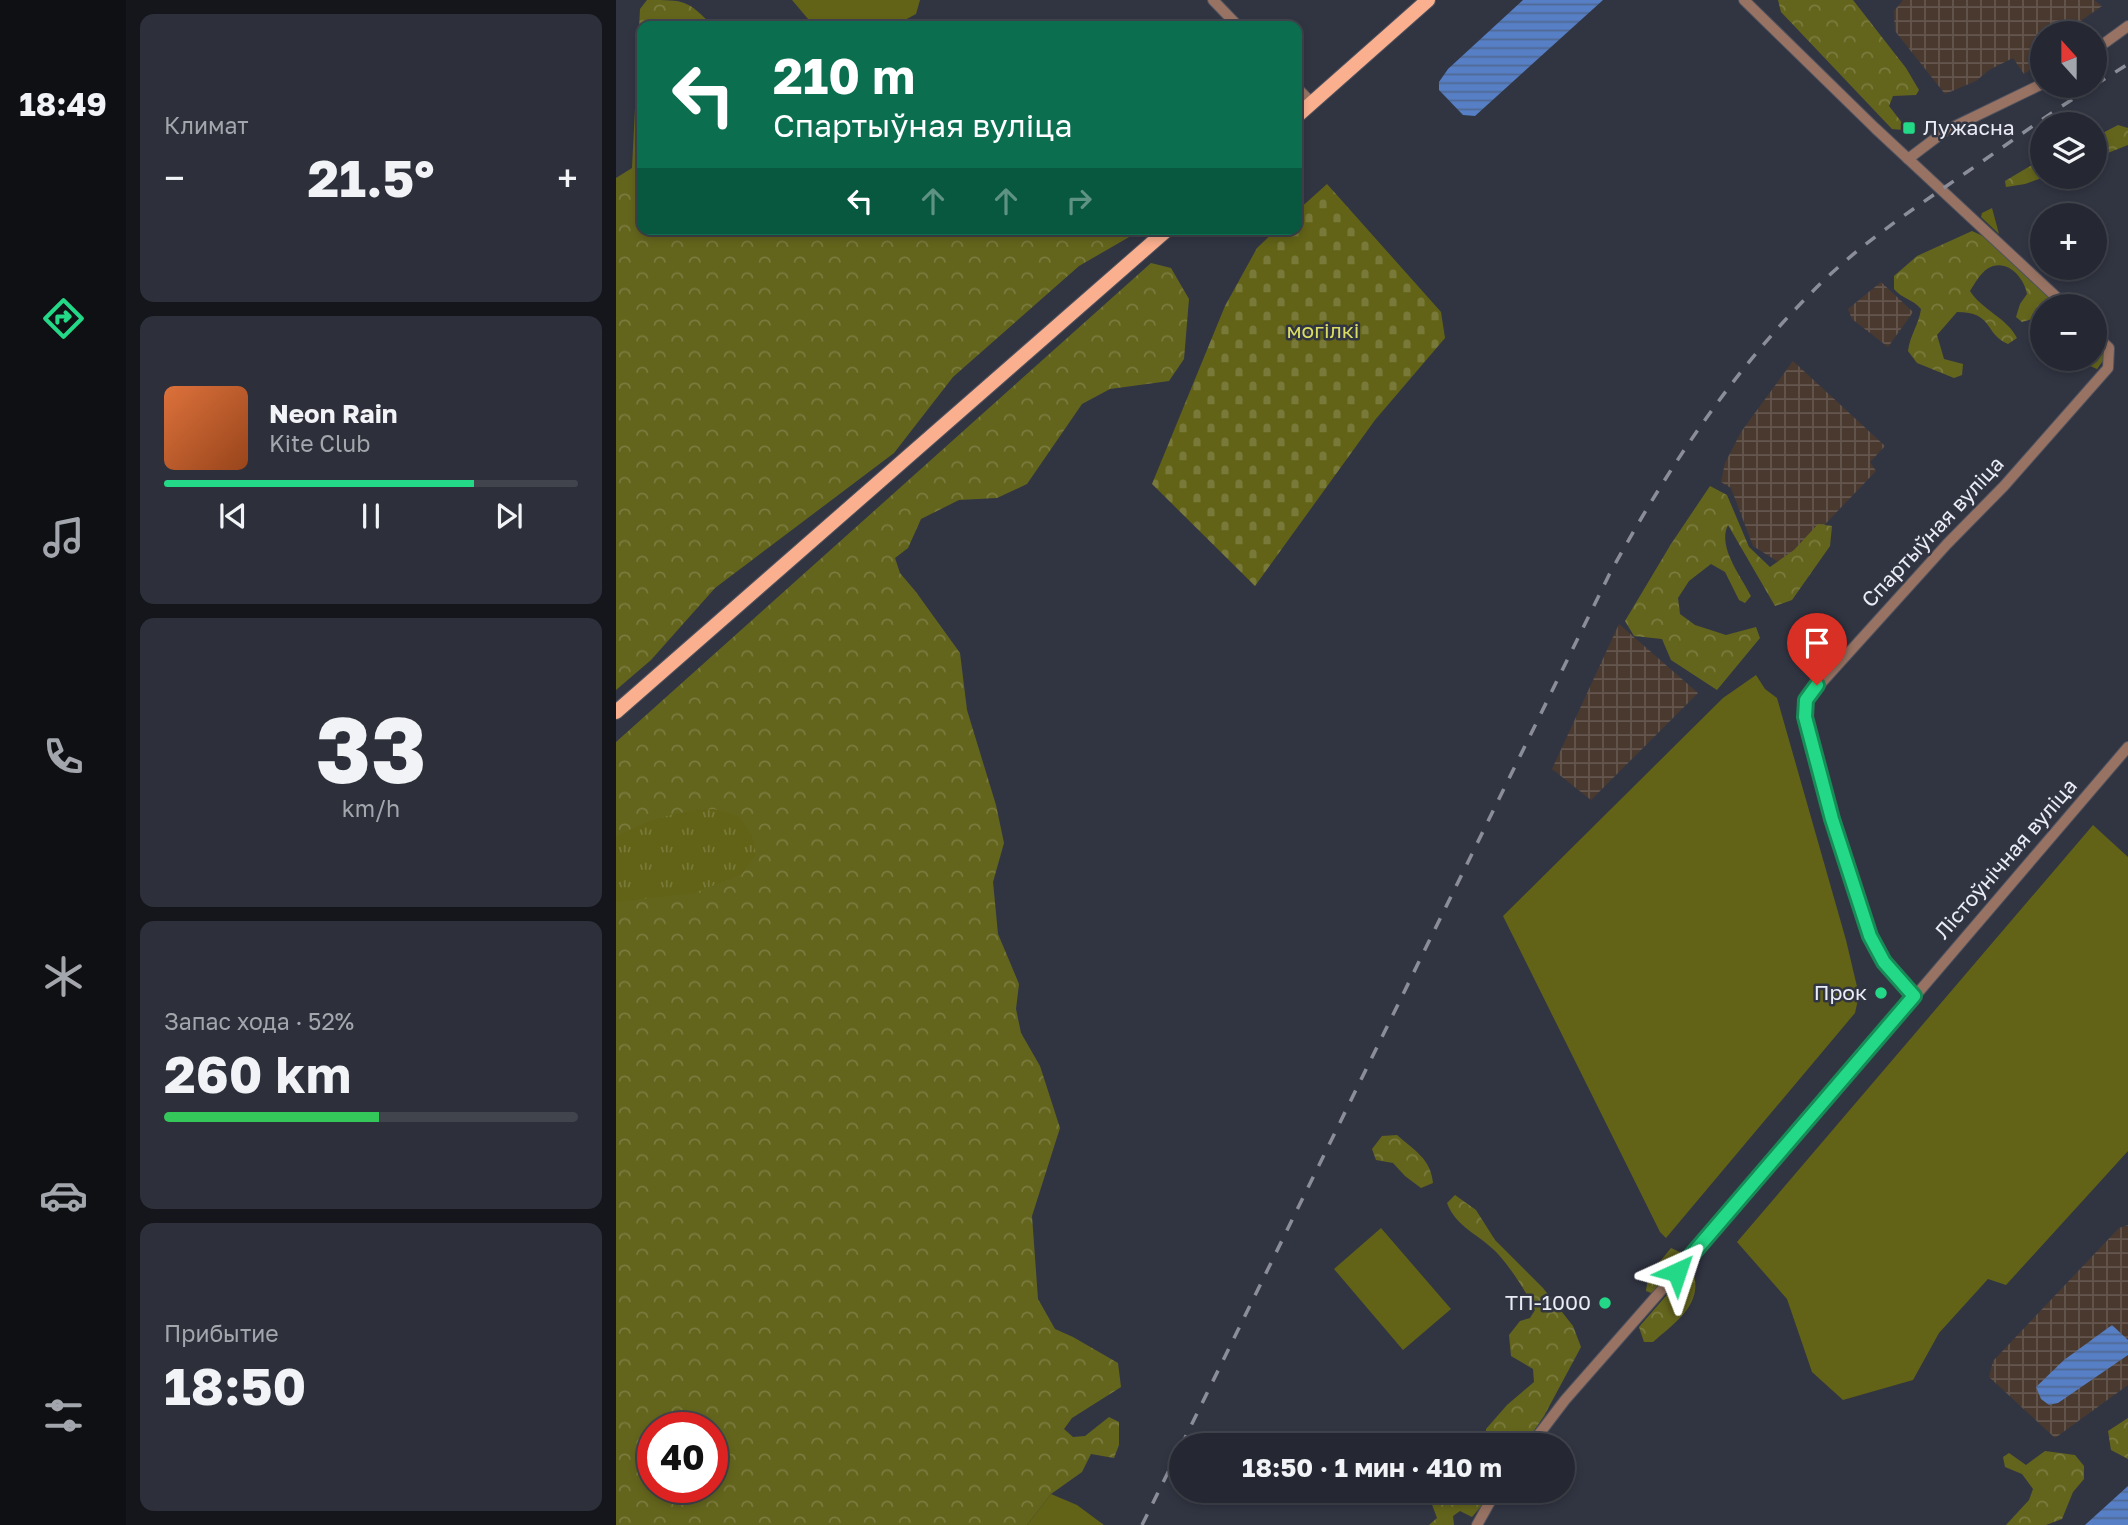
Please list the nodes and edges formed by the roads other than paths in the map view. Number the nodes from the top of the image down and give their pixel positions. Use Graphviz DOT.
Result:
graph roads {
  1 [pos="1213,0"];
  2 [pos="1428,0"];
  3 [pos="1744,0"];
  4 [pos="1233,21"];
  5 [pos="2128,26"];
  6 [pos="2107,41"];
  7 [pos="2030,90"];
  8 [pos="1302,93"];
  9 [pos="1312,103"];
  10 [pos="1302,112"];
  11 [pos="1908,159"];
  12 [pos="1161,235"];
  13 [pos="2053,294"];
  14 [pos="2107,346"];
  15 [pos="2107,369"];
  16 [pos="2105,371"];
  17 [pos="616,712"];
  18 [pos="2128,747"];
  19 [pos="1914,996"];
  20 [pos="1540,1433"];
  21 [pos="1489,1503"];
  22 [pos="1477,1525"];
  1 -- 4 [label="street"];
  2 -- 9 [label="main road"];
  3 -- 11 [label="street"];
  5 -- 6 [label="street"];
  7 -- 11 [label="street"];
  8 -- 9 [label="street"];
  9 -- 10 [label="main road"];
  11 -- 13 [label="street"];
  12 -- 17 [label="main road"];
  14 -- 15 [label="street, Спартыўная вуліца"];
  16 -- 19 [label="street, Спартыўная вуліца"];
  18 -- 19 [label="street, Лістоўнічная вуліца"];
  19 -- 20 [label="street, Лістоўнічная вуліца"];
  21 -- 22 [label="street"];
}
